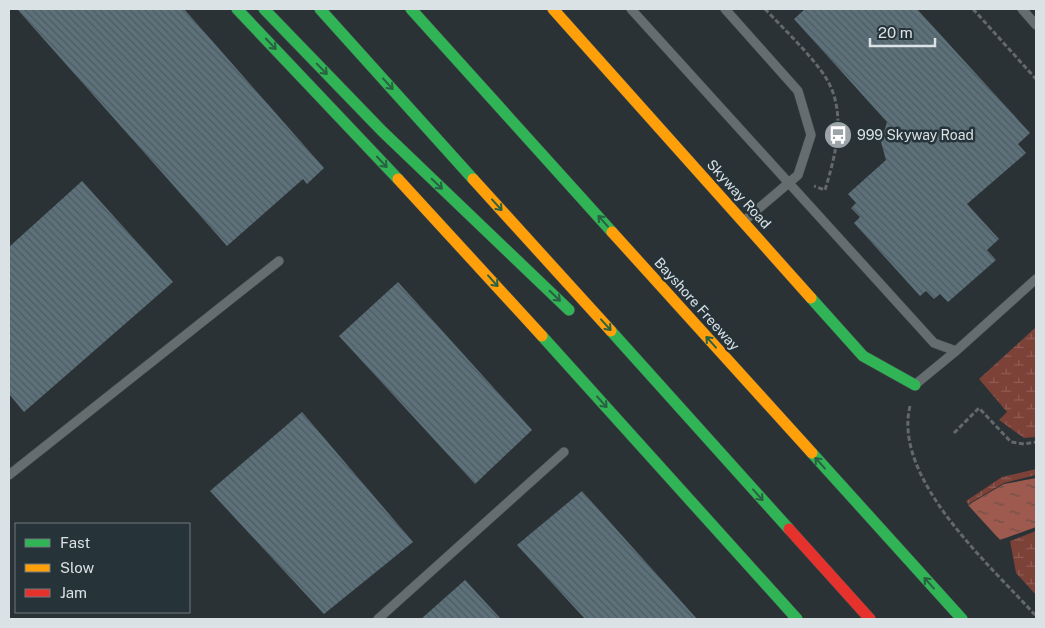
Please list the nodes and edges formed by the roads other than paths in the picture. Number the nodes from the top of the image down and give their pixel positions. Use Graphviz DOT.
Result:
graph roads {
  1 [pos="237,9"];
  2 [pos="264,9"];
  3 [pos="320,9"];
  4 [pos="411,9"];
  5 [pos="552,9"];
  6 [pos="631,9"];
  7 [pos="725,9"];
  8 [pos="1022,9"];
  9 [pos="1036,25"];
  10 [pos="790,183"];
  11 [pos="744,221"];
  12 [pos="279,260"];
  13 [pos="1036,279"];
  14 [pos="575,316"];
  15 [pos="611,350"];
  16 [pos="956,352"];
  17 [pos="915,385"];
  18 [pos="564,452"];
  19 [pos="726,459"];
  20 [pos="9,475"];
  21 [pos="378,619"];
  22 [pos="797,619"];
  23 [pos="870,619"];
  24 [pos="962,619"];
  1 -- 22 [label="main road, one-way"];
  2 -- 14 [label="main road, one-way"];
  3 -- 19 [label="main road, one-way"];
  24 -- 4 [label="main road, Bayshore Freeway, one-way"];
  5 -- 11 [label="main road, Skyway Road"];
  6 -- 10 [label="lane"];
  7 -- 10 [label="lane"];
  8 -- 9 [label="lane"];
  10 -- 11 [label="lane"];
  10 -- 16 [label="lane"];
  11 -- 17 [label="main road, Skyway Road"];
  12 -- 20 [label="lane"];
  13 -- 16 [label="lane"];
  15 -- 19 [label="main road"];
  16 -- 17 [label="lane"];
  18 -- 21 [label="lane"];
  19 -- 23 [label="main road, one-way"];
}
